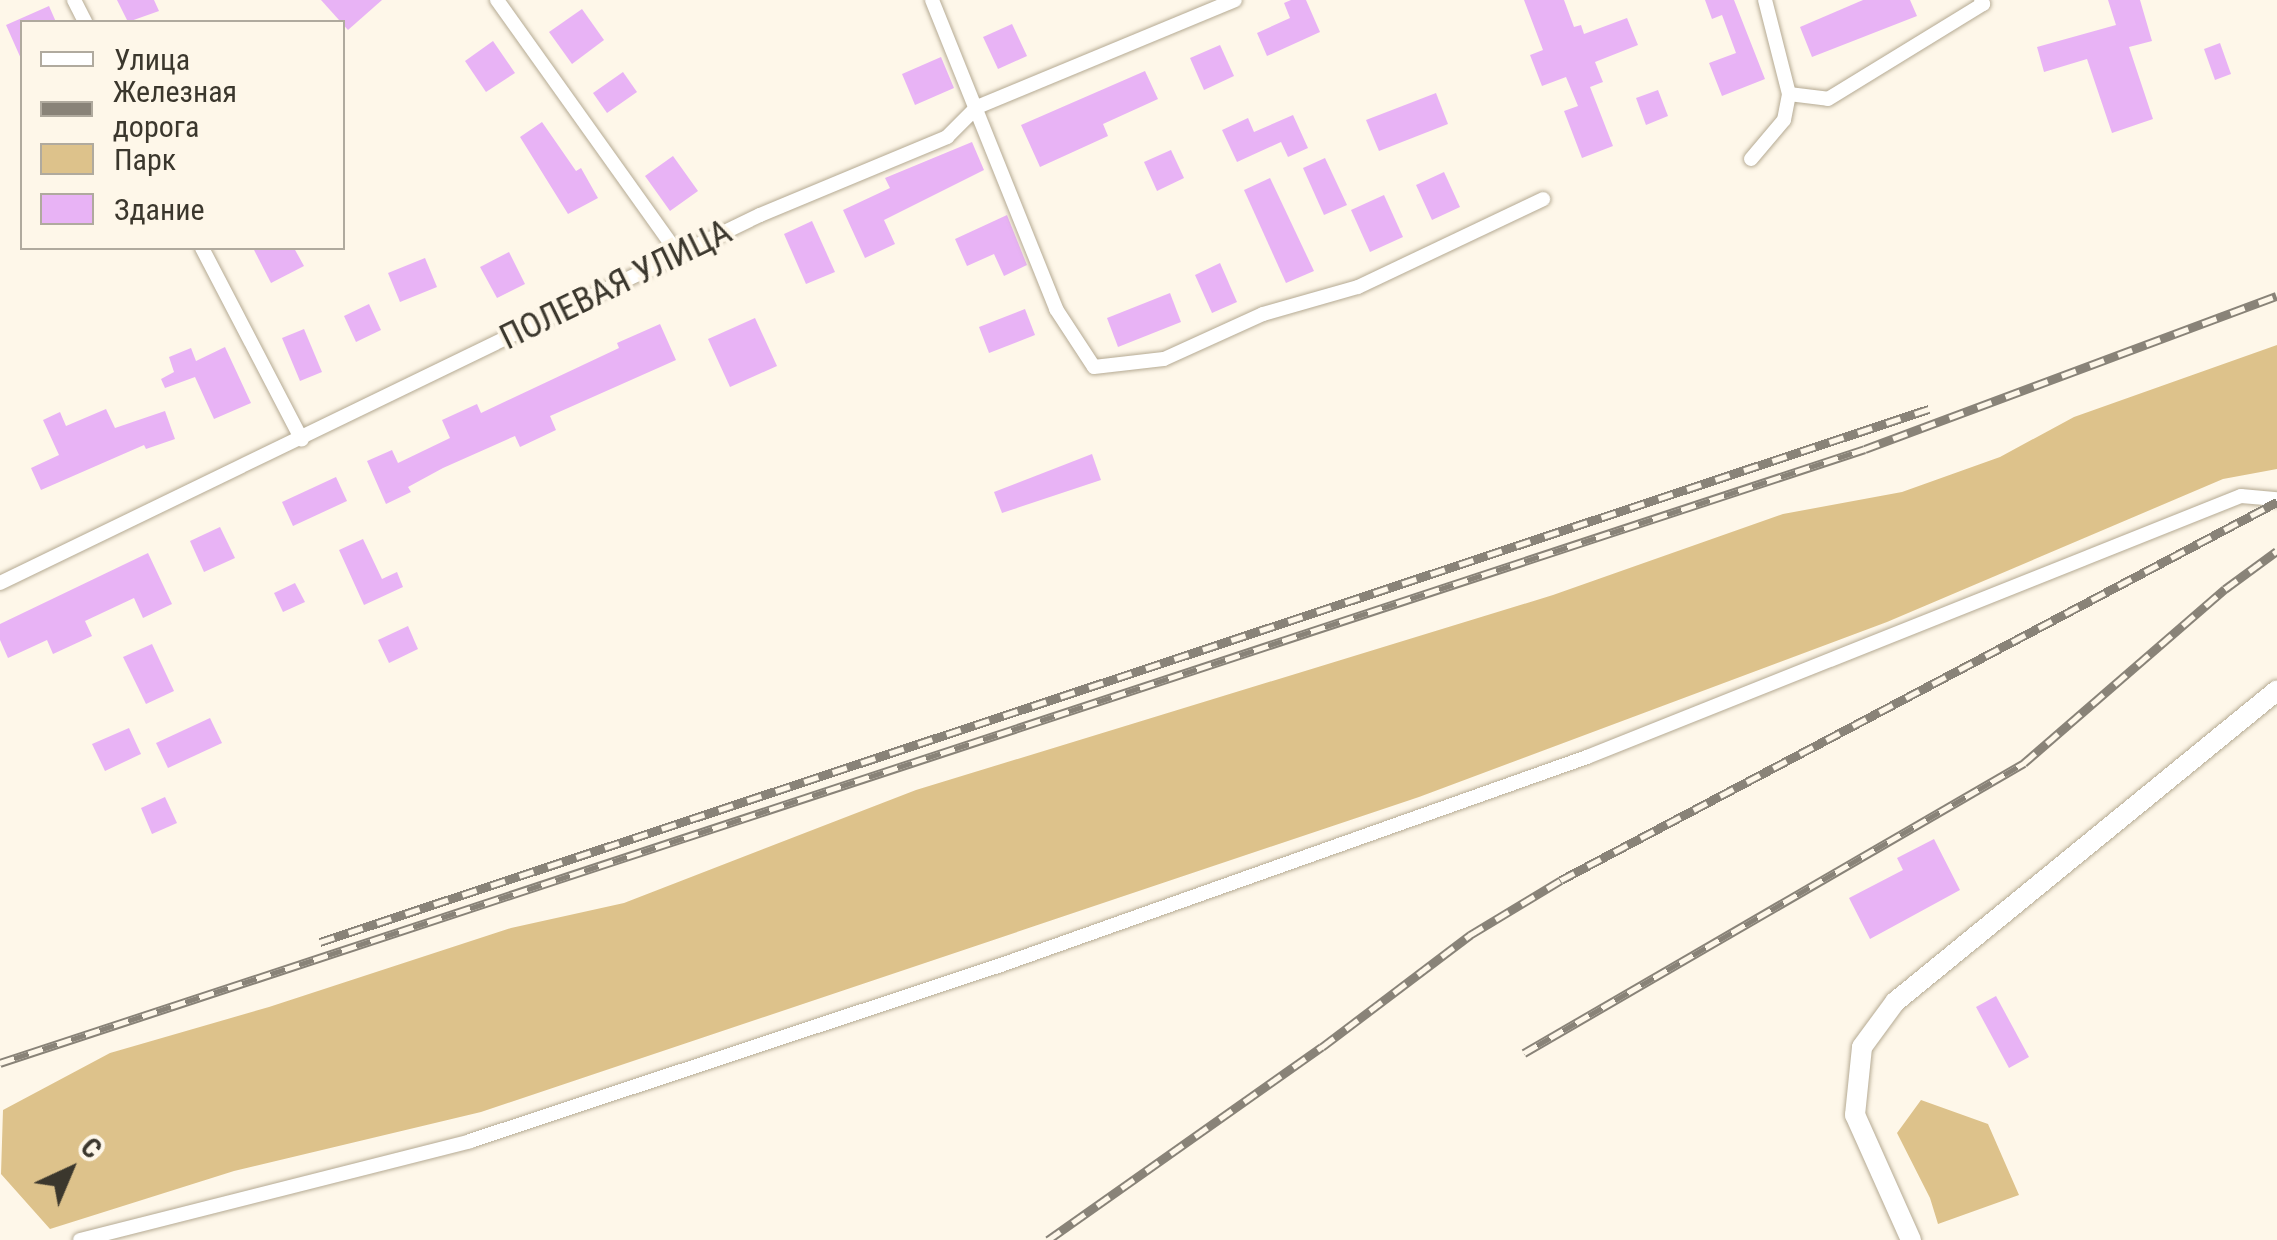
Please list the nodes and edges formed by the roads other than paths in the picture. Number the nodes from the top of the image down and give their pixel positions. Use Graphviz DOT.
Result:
graph roads {
  1 [pos="497,0"];
  2 [pos="932,0"];
  3 [pos="1235,0"];
  4 [pos="1765,0"];
  5 [pos="1981,0"];
  6 [pos="1789,94"];
  7 [pos="976,107"];
  8 [pos="1751,159"];
  9 [pos="1544,200"];
  10 [pos="203,250"];
  11 [pos="679,255"];
  12 [pos="302,440"];
  13 [pos="2277,499"];
  14 [pos="0,583"];
  15 [pos="2277,690"];
  16 [pos="80,1240"];
  17 [pos="1911,1240"];
  1 -- 11 [label="street"];
  2 -- 7 [label="street"];
  3 -- 7 [label="street, ПОЛЕВАЯ УЛИЦА"];
  4 -- 6 [label="street"];
  5 -- 6 [label="street"];
  6 -- 8 [label="street"];
  7 -- 9 [label="street"];
  7 -- 11 [label="street, ПОЛЕВАЯ УЛИЦА"];
  10 -- 12 [label="street"];
  11 -- 12 [label="street, ПОЛЕВАЯ УЛИЦА"];
  12 -- 14 [label="street, ПОЛЕВАЯ УЛИЦА"];
  13 -- 16 [label="street"];
  15 -- 17 [label="street"];
}
